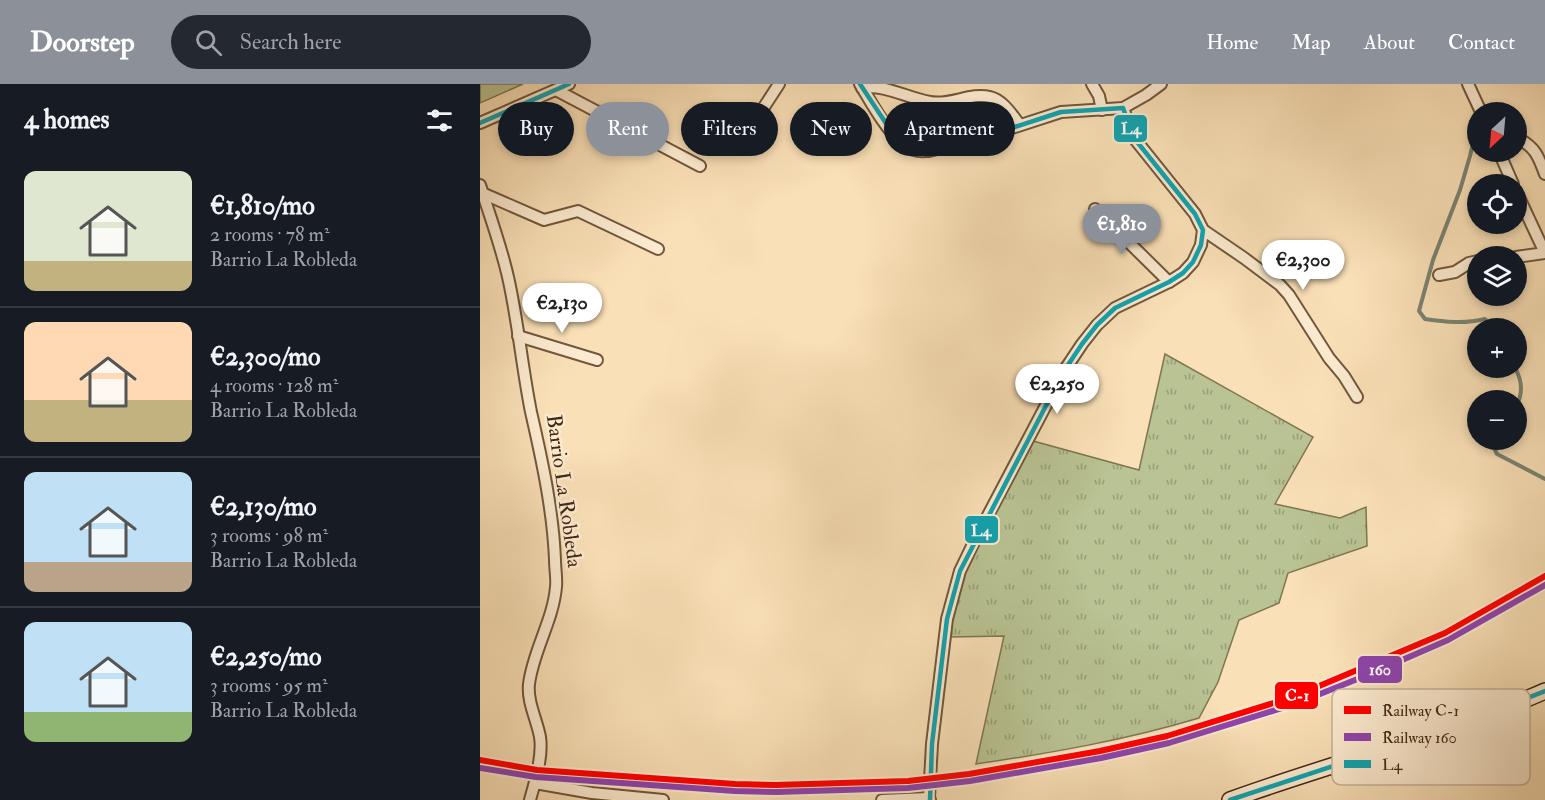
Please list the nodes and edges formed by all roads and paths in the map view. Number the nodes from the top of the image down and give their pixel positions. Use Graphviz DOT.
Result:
graph roads {
  1 [pos="569,84"];
  2 [pos="779,84"];
  3 [pos="1092,84"];
  4 [pos="1161,84"];
  5 [pos="1468,84"];
  6 [pos="861,85"];
  7 [pos="556,90"];
  8 [pos="767,102"];
  9 [pos="1476,102"];
  10 [pos="1123,108"];
  11 [pos="1102,110"];
  12 [pos="480,123"];
  13 [pos="1020,125"];
  14 [pos="1527,144"];
  15 [pos="700,166"];
  16 [pos="1545,174"];
  17 [pos="481,189"];
  18 [pos="1095,209"];
  19 [pos="1527,215"];
  20 [pos="1203,230"];
  21 [pos="658,249"];
  22 [pos="1545,253"];
  23 [pos="1527,255"];
  24 [pos="1467,264"];
  25 [pos="1439,275"];
  26 [pos="1169,282"];
  27 [pos="518,336"];
  28 [pos="597,360"];
  29 [pos="1357,398"];
  30 [pos="1545,691"];
  31 [pos="1530,697"];
  32 [pos="1332,766"];
  33 [pos="535,783"];
  34 [pos="930,799"];
  35 [pos="530,800"];
  36 [pos="663,800"];
  37 [pos="882,800"];
  38 [pos="1230,800"];
  1 -- 7 [label="street"];
  2 -- 8 [label="street"];
  3 -- 11 [label="street"];
  4 -- 10 [label="street"];
  5 -- 9 [label="street"];
  6 -- 13 [label="street"];
  6 -- 13 [label="street"];
  7 -- 12 [label="street"];
  7 -- 15 [label="street"];
  10 -- 11 [label="street"];
  10 -- 20 [label="street"];
  11 -- 13 [label="street"];
  14 -- 16 [label="street"];
  17 -- 21 [label="street"];
  17 -- 27 [label="street, Barrio La Robleda"];
  18 -- 26 [label="street"];
  19 -- 22 [label="street"];
  20 -- 26 [label="street"];
  20 -- 29 [label="street"];
  22 -- 23 [label="street"];
  24 -- 25 [label="street"];
  26 -- 34 [label="street"];
  27 -- 28 [label="street"];
  27 -- 33 [label="street, Barrio La Robleda"];
  30 -- 31 [label="street"];
  32 -- 38 [label="street"];
  33 -- 35 [label="street, Barrio La Robleda"];
  33 -- 36 [label="street"];
  34 -- 37 [label="street"];
}
